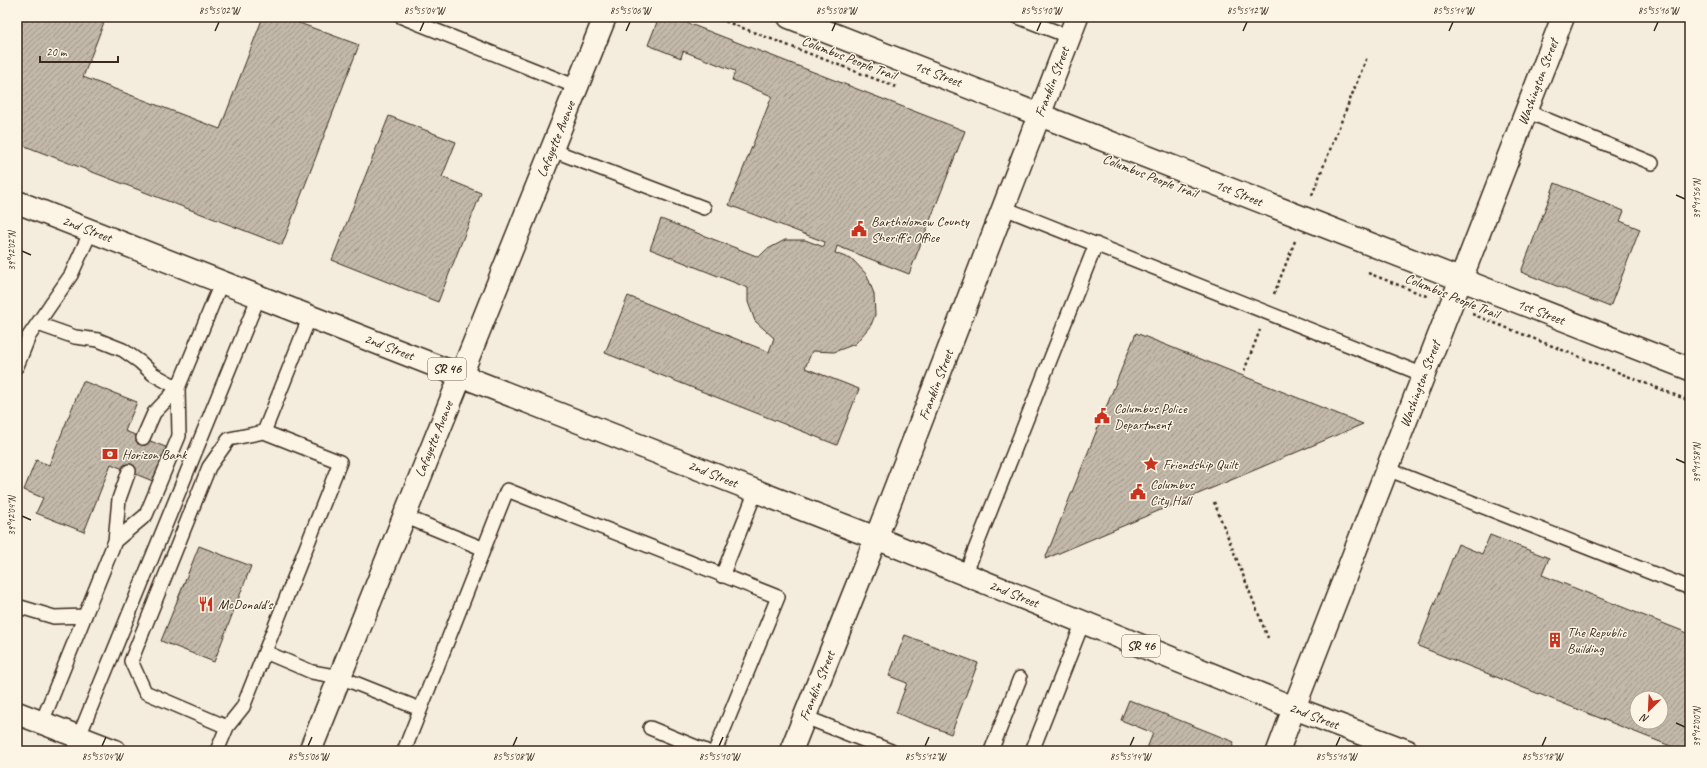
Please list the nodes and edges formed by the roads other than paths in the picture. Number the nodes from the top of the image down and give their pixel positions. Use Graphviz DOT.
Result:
graph roads {
  1 [pos="402,17"];
  2 [pos="605,17"];
  3 [pos="789,17"];
  4 [pos="1018,17"];
  5 [pos="1563,17"];
  6 [pos="1074,27"];
  7 [pos="577,86"];
  8 [pos="1526,111"];
  9 [pos="1040,114"];
  10 [pos="552,150"];
  11 [pos="1652,163"];
  12 [pos="17,202"];
  13 [pos="704,208"];
  14 [pos="1004,208"];
  15 [pos="91,231"];
  16 [pos="1096,244"];
  17 [pos="222,281"];
  18 [pos="1460,281"];
  19 [pos="258,296"];
  20 [pos="310,316"];
  21 [pos="38,324"];
  22 [pos="17,366"];
  23 [pos="1690,369"];
  24 [pos="460,374"];
  25 [pos="1424,375"];
  26 [pos="178,388"];
  27 [pos="264,432"];
  28 [pos="143,438"];
  29 [pos="1387,469"];
  30 [pos="129,471"];
  31 [pos="756,491"];
  32 [pos="404,516"];
  33 [pos="876,538"];
  34 [pos="115,541"];
  35 [pos="484,549"];
  36 [pos="965,575"];
  37 [pos="722,576"];
  38 [pos="1690,588"];
  39 [pos="17,606"];
  40 [pos="85,616"];
  41 [pos="1083,622"];
  42 [pos="265,652"];
  43 [pos="340,677"];
  44 [pos="1020,678"];
  45 [pos="1294,708"];
  46 [pos="420,709"];
  47 [pos="17,712"];
  48 [pos="805,717"];
  49 [pos="42,722"];
  50 [pos="227,727"];
  51 [pos="650,728"];
  52 [pos="76,744"];
  53 [pos="115,751"];
  54 [pos="217,751"];
  55 [pos="310,751"];
  56 [pos="404,751"];
  57 [pos="706,751"];
  58 [pos="715,751"];
  59 [pos="791,751"];
  60 [pos="891,751"];
  61 [pos="991,751"];
  62 [pos="1032,751"];
  63 [pos="1278,751"];
  64 [pos="1407,751"];
  1 -- 7 [label="lane"];
  2 -- 7 [label="main road, Lafayette Avenue"];
  3 -- 9 [label="main road, 1st Street"];
  4 -- 6 [label="lane"];
  5 -- 8 [label="main road, Washington Street"];
  6 -- 9 [label="main road, Franklin Street"];
  7 -- 10 [label="main road, Lafayette Avenue"];
  8 -- 11 [label="lane"];
  8 -- 18 [label="main road, Washington Street"];
  9 -- 14 [label="main road, Franklin Street"];
  9 -- 18 [label="main road, 1st Street"];
  10 -- 13 [label="lane"];
  10 -- 24 [label="main road, Lafayette Avenue"];
  12 -- 15 [label="main road, 2nd Street / SR 46"];
  14 -- 16 [label="lane"];
  14 -- 33 [label="main road, Franklin Street"];
  15 -- 17 [label="main road, 2nd Street / SR 46"];
  15 -- 21 [label="lane"];
  16 -- 25 [label="lane"];
  16 -- 36 [label="lane"];
  17 -- 19 [label="main road, 2nd Street / SR 46"];
  17 -- 26 [label="lane"];
  18 -- 23 [label="main road, 1st Street"];
  18 -- 25 [label="main road, Washington Street"];
  19 -- 20 [label="main road, 2nd Street / SR 46"];
  19 -- 52 [label="lane"];
  20 -- 24 [label="main road, 2nd Street / SR 46"];
  20 -- 27 [label="lane"];
  21 -- 22 [label="lane"];
  21 -- 26 [label="lane"];
  24 -- 31 [label="main road, 2nd Street / SR 46"];
  24 -- 32 [label="main road, Lafayette Avenue"];
  25 -- 29 [label="main road, Washington Street"];
  26 -- 28 [label="lane"];
  26 -- 34 [label="lane"];
  27 -- 42 [label="lane"];
  27 -- 50 [label="lane"];
  29 -- 38 [label="lane"];
  29 -- 45 [label="main road, Washington Street"];
  30 -- 34 [label="lane"];
  31 -- 33 [label="main road, 2nd Street / SR 46"];
  31 -- 37 [label="lane"];
  32 -- 35 [label="lane"];
  32 -- 43 [label="main road, Lafayette Avenue"];
  33 -- 36 [label="main road, 2nd Street / SR 46"];
  33 -- 48 [label="main road, Franklin Street"];
  34 -- 40 [label="lane"];
  35 -- 37 [label="lane"];
  35 -- 46 [label="lane"];
  36 -- 41 [label="main road, 2nd Street / SR 46"];
  37 -- 58 [label="lane"];
  39 -- 40 [label="lane"];
  40 -- 49 [label="lane"];
  41 -- 45 [label="main road, 2nd Street / SR 46"];
  41 -- 62 [label="lane"];
  42 -- 43 [label="lane"];
  42 -- 50 [label="lane"];
  43 -- 46 [label="lane"];
  43 -- 55 [label="main road, Lafayette Avenue"];
  44 -- 61 [label="lane"];
  45 -- 63 [label="main road, Washington Street"];
  45 -- 64 [label="main road, 2nd Street / SR 46"];
  46 -- 56 [label="lane"];
  47 -- 49 [label="main road"];
  48 -- 59 [label="main road, Franklin Street"];
  48 -- 60 [label="lane"];
  49 -- 52 [label="main road"];
  50 -- 54 [label="lane"];
  51 -- 57 [label="lane"];
  52 -- 53 [label="main road"];
}
